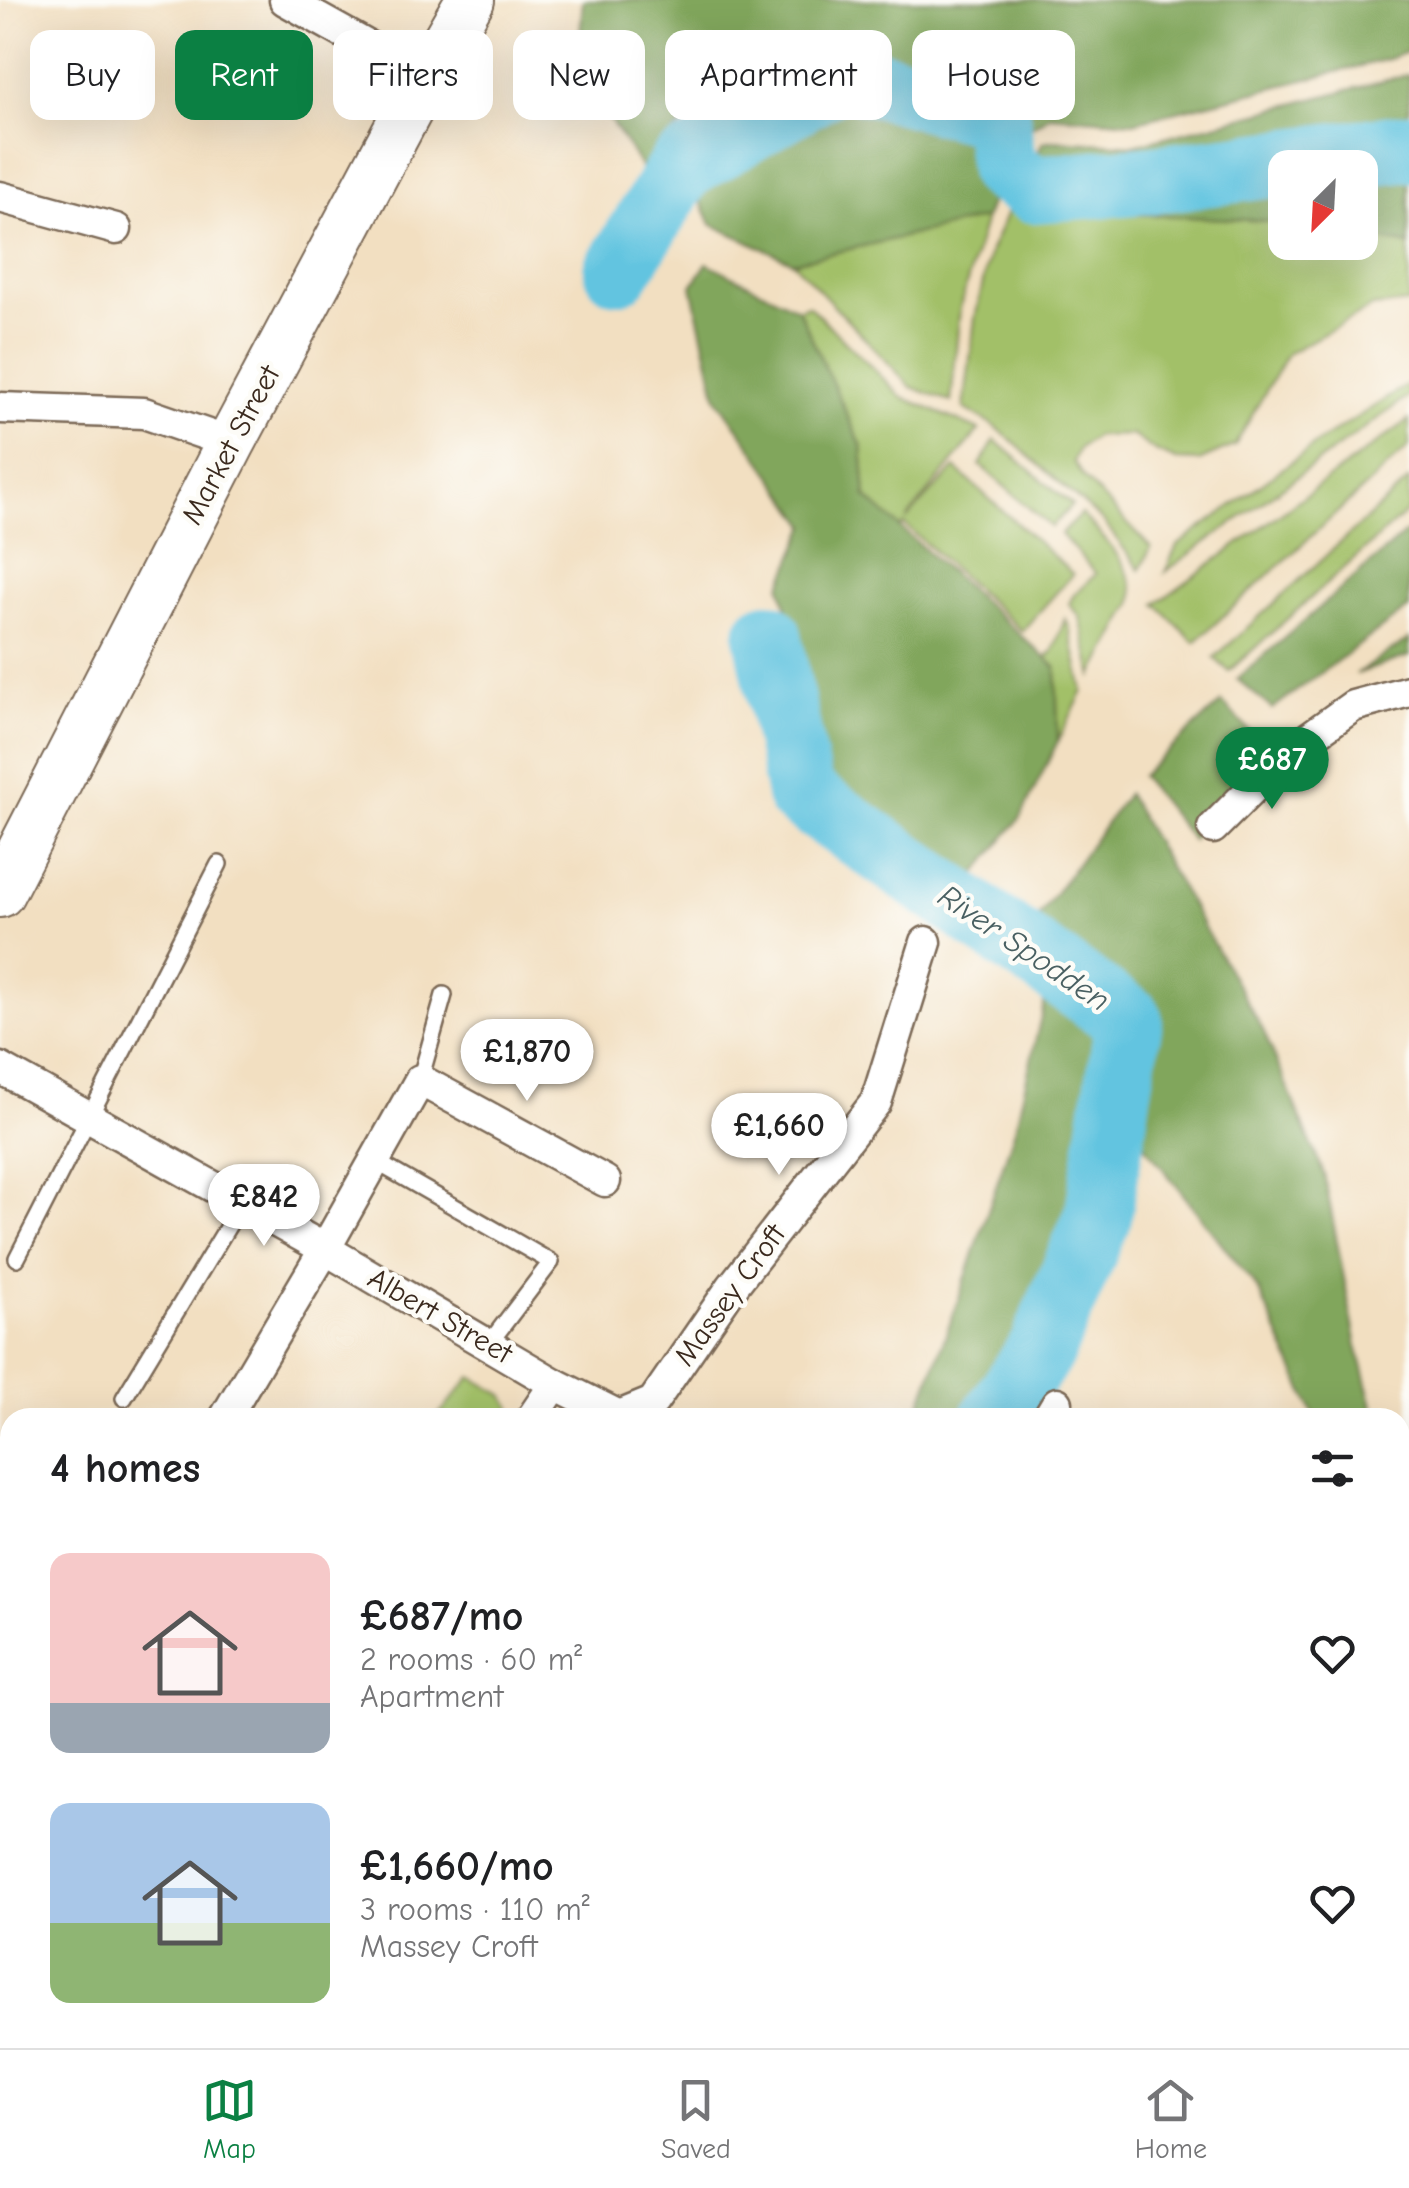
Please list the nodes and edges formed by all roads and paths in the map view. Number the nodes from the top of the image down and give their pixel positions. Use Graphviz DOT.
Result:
graph roads {
  1 [pos="285,0"];
  2 [pos="470,0"];
  3 [pos="338,30"];
  4 [pos="452,30"];
  5 [pos="402,120"];
  6 [pos="0,197"];
  7 [pos="116,229"];
  8 [pos="0,408"];
  9 [pos="232,443"];
  10 [pos="1409,691"];
  11 [pos="1213,828"];
  12 [pos="219,864"];
  13 [pos="0,893"];
  14 [pos="926,942"];
  15 [pos="444,995"];
  16 [pos="0,1068"];
  17 [pos="420,1080"];
  18 [pos="90,1118"];
  19 [pos="375,1161"];
  20 [pos="605,1181"];
  21 [pos="242,1203"];
  22 [pos="325,1248"];
  23 [pos="18,1258"];
  24 [pos="488,1345"];
  25 [pos="555,1384"];
  26 [pos="124,1398"];
  27 [pos="231,1408"];
  28 [pos="539,1408"];
  29 [pos="603,1408"];
  30 [pos="638,1408"];
  1 -- 3 [label="street"];
  2 -- 4 [label="main road, Market Street"];
  5 -- 9 [label="main road, Market Street"];
  6 -- 7 [label="street"];
  8 -- 9 [label="street"];
  9 -- 13 [label="main road, Market Street"];
  10 -- 11 [label="street"];
  12 -- 18 [label="lane"];
  14 -- 30 [label="street, Massey Croft"];
  15 -- 17 [label="lane"];
  16 -- 18 [label="street, Albert Street"];
  17 -- 19 [label="street"];
  17 -- 20 [label="street"];
  18 -- 21 [label="street, Albert Street"];
  18 -- 23 [label="lane"];
  19 -- 22 [label="street"];
  19 -- 24 [label="lane"];
  21 -- 22 [label="street, Albert Street"];
  21 -- 26 [label="lane"];
  22 -- 24 [label="street, Albert Street"];
  22 -- 27 [label="street"];
  24 -- 25 [label="street, Albert Street"];
  25 -- 28 [label="street"];
  25 -- 29 [label="street, Albert Street"];
}
